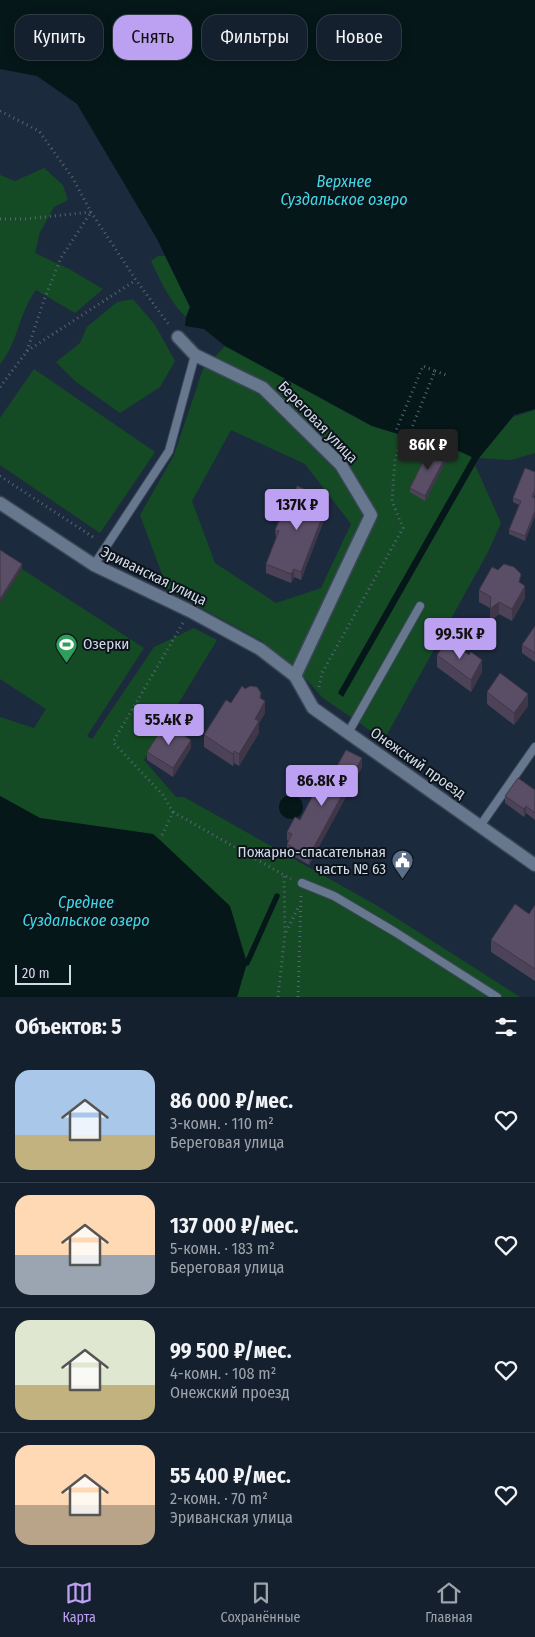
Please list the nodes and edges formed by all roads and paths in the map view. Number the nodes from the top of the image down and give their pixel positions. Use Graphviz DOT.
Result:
graph roads {
  1 [pos="0,111"];
  2 [pos="90,212"];
  3 [pos="0,219"];
  4 [pos="136,280"];
  5 [pos="178,337"];
  6 [pos="27,351"];
  7 [pos="195,355"];
  8 [pos="435,371"];
  9 [pos="446,375"];
  10 [pos="0,387"];
  11 [pos="395,433"];
  12 [pos="0,476"];
  13 [pos="0,503"];
  14 [pos="106,546"];
  15 [pos="94,565"];
  16 [pos="420,606"];
  17 [pos="190,612"];
  18 [pos="295,676"];
  19 [pos="313,708"];
  20 [pos="348,733"];
  21 [pos="535,747"];
  22 [pos="173,812"];
  23 [pos="480,826"];
  24 [pos="162,835"];
  25 [pos="535,865"];
  26 [pos="302,883"];
  27 [pos="301,903"];
  28 [pos="285,934"];
  29 [pos="278,997"];
  30 [pos="298,997"];
  31 [pos="497,997"];
  1 -- 2 [label="path"];
  2 -- 3 [label="path"];
  2 -- 4 [label="path"];
  2 -- 6 [label="path"];
  4 -- 5 [label="path"];
  4 -- 6 [label="path"];
  5 -- 7 [label="street, Береговая улица"];
  6 -- 10 [label="path"];
  7 -- 14 [label="lane"];
  7 -- 18 [label="street, Береговая улица"];
  8 -- 9 [label="path"];
  8 -- 11 [label="path"];
  8 -- 19 [label="path"];
  12 -- 14 [label="path"];
  13 -- 15 [label="street, Эриванская улица"];
  14 -- 15 [label="lane"];
  15 -- 17 [label="street, Эриванская улица"];
  16 -- 20 [label="lane"];
  17 -- 18 [label="street, Эриванская улица"];
  17 -- 22 [label="path"];
  18 -- 19 [label="street, Онежский проезд"];
  19 -- 20 [label="street, Онежский проезд"];
  20 -- 23 [label="street, Онежский проезд"];
  21 -- 23 [label="lane"];
  22 -- 24 [label="path"];
  22 -- 28 [label="path"];
  23 -- 25 [label="street, Онежский проезд"];
  26 -- 27 [label="path"];
  26 -- 31 [label="lane"];
  27 -- 28 [label="path"];
  27 -- 30 [label="path"];
  28 -- 29 [label="path"];
}
